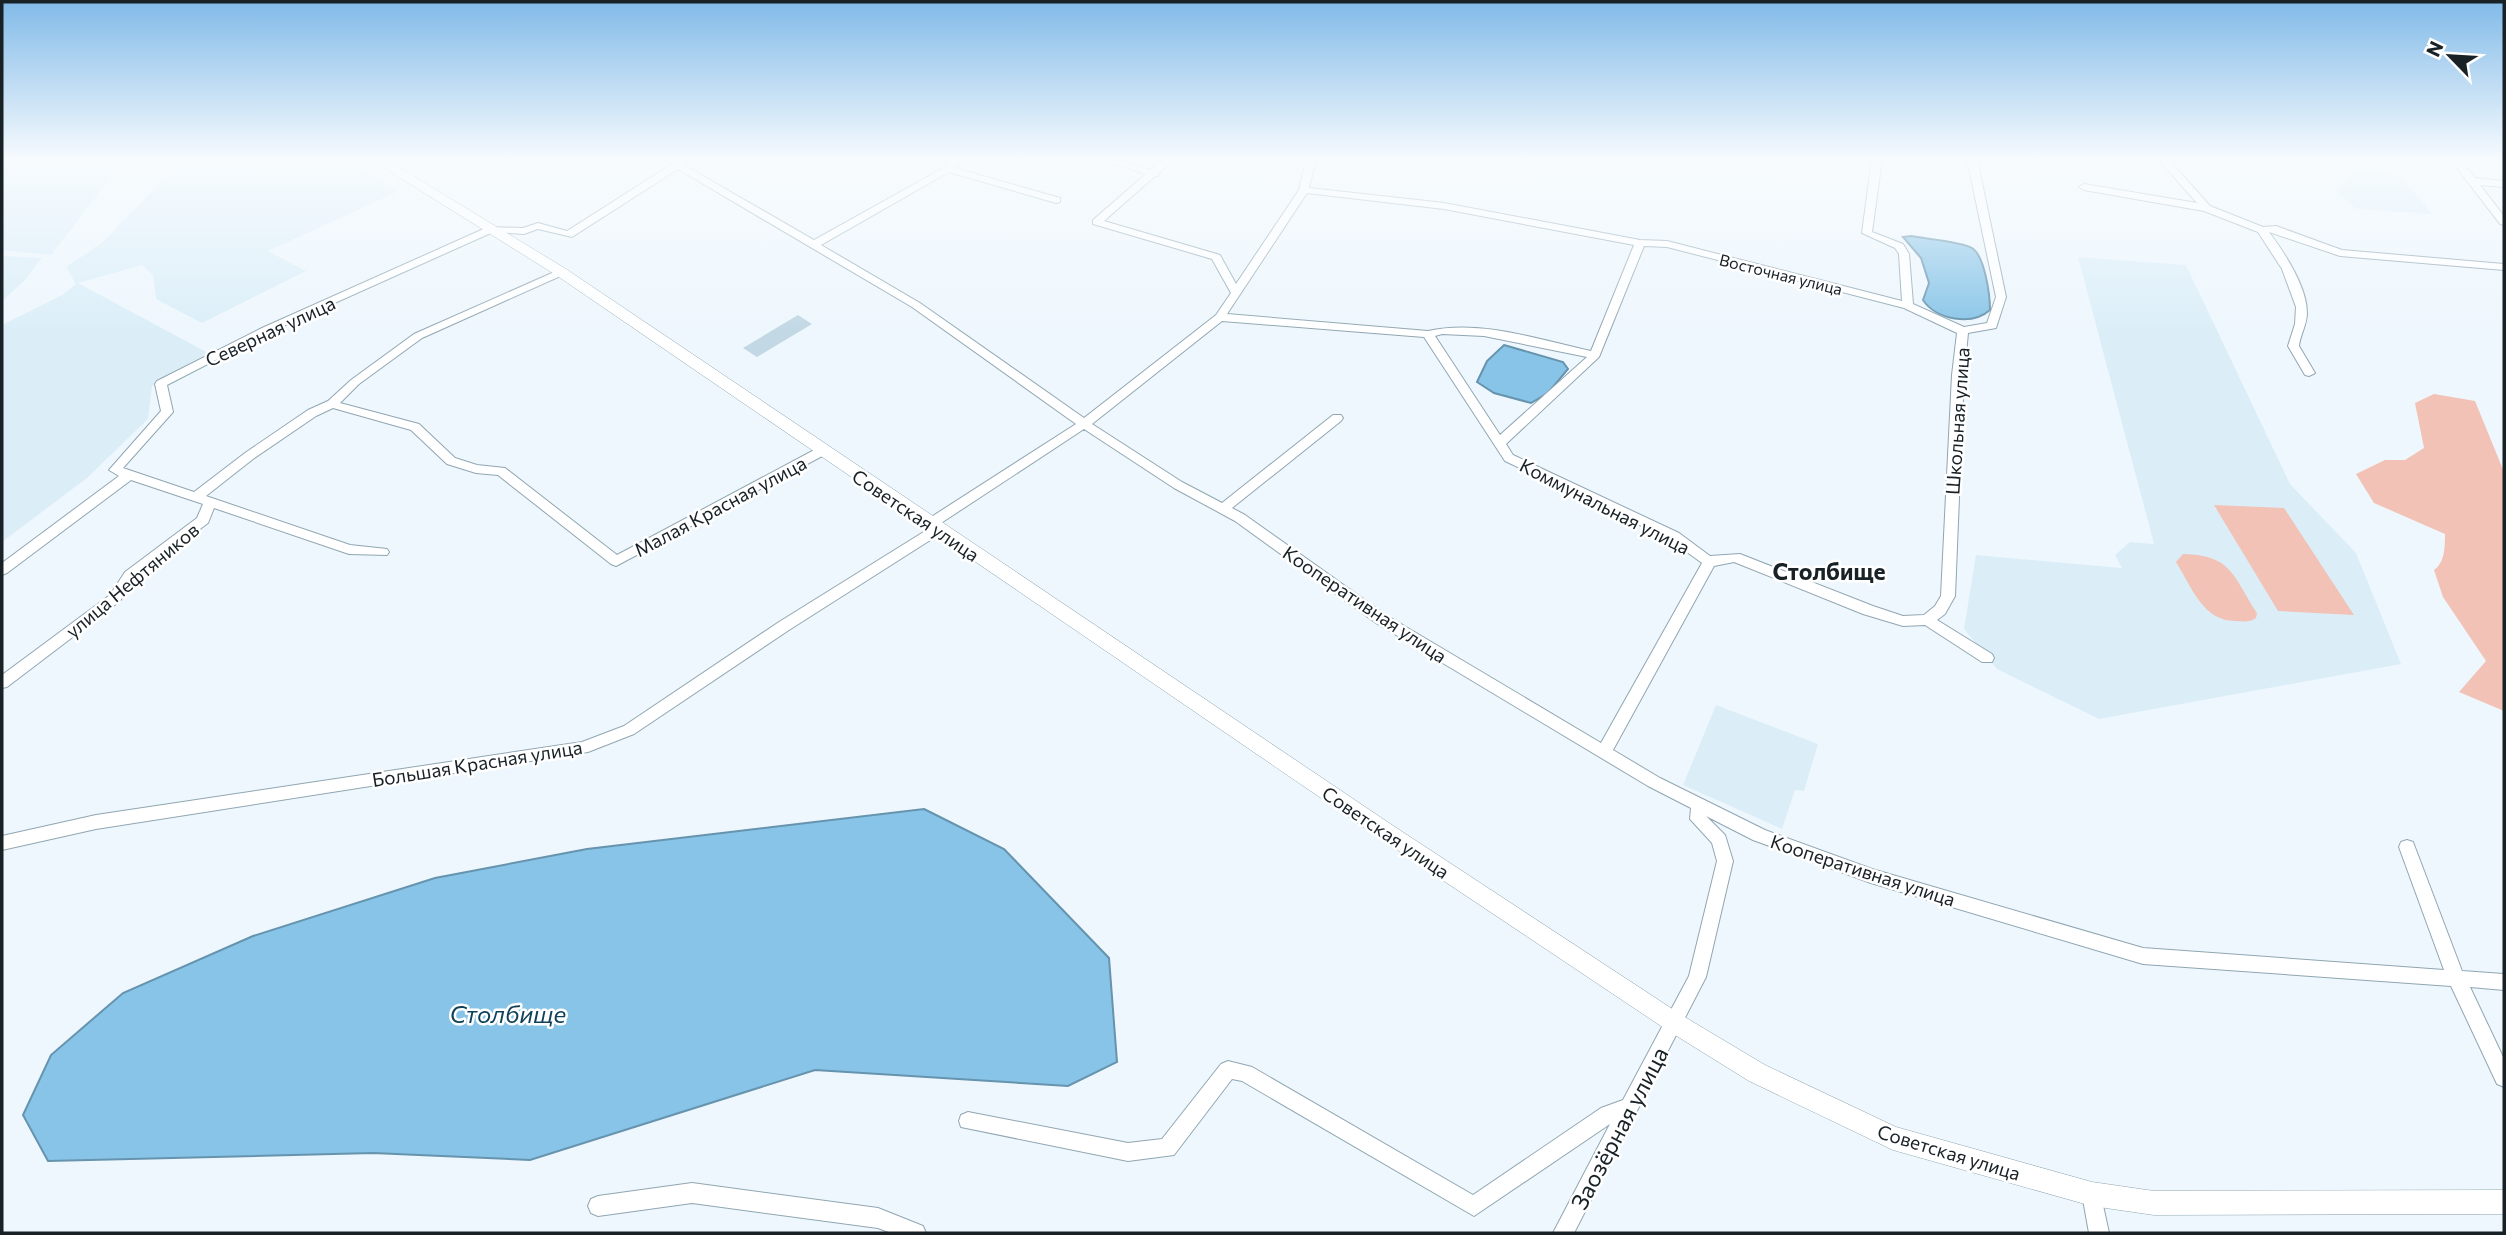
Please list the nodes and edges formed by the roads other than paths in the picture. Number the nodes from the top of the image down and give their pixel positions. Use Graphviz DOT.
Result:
graph roads {
  1 [pos="472,217"];
  2 [pos="597,217"];
  3 [pos="771,217"];
  4 [pos="864,217"];
  5 [pos="1103,217"];
  6 [pos="1286,217"];
  7 [pos="1500,217"];
  8 [pos="1869,217"];
  9 [pos="1984,217"];
  10 [pos="2228,217"];
  11 [pos="492,229"];
  12 [pos="2262,230"];
  13 [pos="1640,243"];
  14 [pos="815,244"];
  15 [pos="2504,267"];
  16 [pos="561,272"];
  17 [pos="1236,293"];
  18 [pos="1908,306"];
  19 [pos="1220,317"];
  20 [pos="1963,331"];
  21 [pos="1428,334"];
  22 [pos="1595,355"];
  23 [pos="2309,373"];
  24 [pos="332,404"];
  25 [pos="1337,418"];
  26 [pos="1084,424"];
  27 [pos="1499,443"];
  28 [pos="822,451"];
  29 [pos="129,475"];
  30 [pos="195,498"];
  31 [pos="210,503"];
  32 [pos="1222,509"];
  33 [pos="934,527"];
  34 [pos="382,552"];
  35 [pos="1710,561"];
  36 [pos="2,570"];
  37 [pos="1927,620"];
  38 [pos="1987,658"];
  39 [pos="2,683"];
  40 [pos="1604,752"];
  41 [pos="1699,804"];
  42 [pos="2,843"];
  43 [pos="2407,847"];
  44 [pos="2456,980"];
  45 [pos="2504,982"];
  46 [pos="1675,1023"];
  47 [pos="2504,1078"];
  48 [pos="1630,1106"];
  49 [pos="968,1121"];
  50 [pos="2098,1195"];
  51 [pos="2504,1202"];
  52 [pos="598,1206"];
  53 [pos="916,1233"];
  54 [pos="1563,1233"];
  55 [pos="2099,1233"];
  1 -- 11 [label="street, Советская улица"];
  2 -- 11 [label="street, Кооперативная улица"];
  3 -- 14 [label="street, Кооперативная улица"];
  4 -- 14 [label="street"];
  5 -- 17 [label="street"];
  6 -- 17 [label="street, Большая Красная улица"];
  7 -- 13 [label="street, Восточная улица"];
  8 -- 18 [label="street"];
  9 -- 20 [label="street, Школьная улица"];
  10 -- 12 [label="street"];
  11 -- 16 [label="street, Советская улица"];
  11 -- 29 [label="street, Северная улица"];
  12 -- 15 [label="street"];
  12 -- 23 [label="street"];
  13 -- 18 [label="street, Восточная улица"];
  13 -- 22 [label="street, Коммунальная улица"];
  14 -- 26 [label="street, Кооперативная улица"];
  16 -- 24 [label="street, улица Нефтяников"];
  16 -- 28 [label="street, Советская улица"];
  17 -- 19 [label="street, Большая Красная улица"];
  18 -- 20 [label="street, Восточная улица"];
  19 -- 21 [label="street"];
  19 -- 26 [label="street, Большая Красная улица"];
  20 -- 37 [label="street, Школьная улица"];
  21 -- 22 [label="street"];
  21 -- 27 [label="street, Коммунальная улица"];
  22 -- 27 [label="street, Коммунальная улица"];
  24 -- 28 [label="street, Малая Красная улица"];
  24 -- 30 [label="street, улица Нефтяников"];
  25 -- 32 [label="street"];
  26 -- 32 [label="street, Кооперативная улица"];
  26 -- 33 [label="street, Большая Красная улица"];
  27 -- 35 [label="street, Коммунальная улица"];
  28 -- 33 [label="street, Советская улица"];
  29 -- 30 [label="street"];
  29 -- 36 [label="street"];
  30 -- 31 [label="street"];
  31 -- 34 [label="street, улица Нефтяников"];
  31 -- 39 [label="street, улица Нефтяников"];
  32 -- 40 [label="street, Кооперативная улица"];
  33 -- 42 [label="street, Большая Красная улица"];
  33 -- 46 [label="street, Советская улица"];
  35 -- 37 [label="street, Коммунальная улица"];
  35 -- 40 [label="street"];
  37 -- 38 [label="street, Коммунальная улица"];
  40 -- 41 [label="street, Кооперативная улица"];
  41 -- 44 [label="street, Кооперативная улица"];
  41 -- 46 [label="street, Заозёрная улица"];
  43 -- 44 [label="street"];
  44 -- 45 [label="street, Кооперативная улица"];
  44 -- 47 [label="street"];
  46 -- 48 [label="street, Заозёрная улица"];
  46 -- 50 [label="street, Советская улица"];
  48 -- 49 [label="street"];
  48 -- 54 [label="street, Заозёрная улица"];
  50 -- 51 [label="street, Советская улица"];
  50 -- 55 [label="street"];
  52 -- 53 [label="street"];
}
